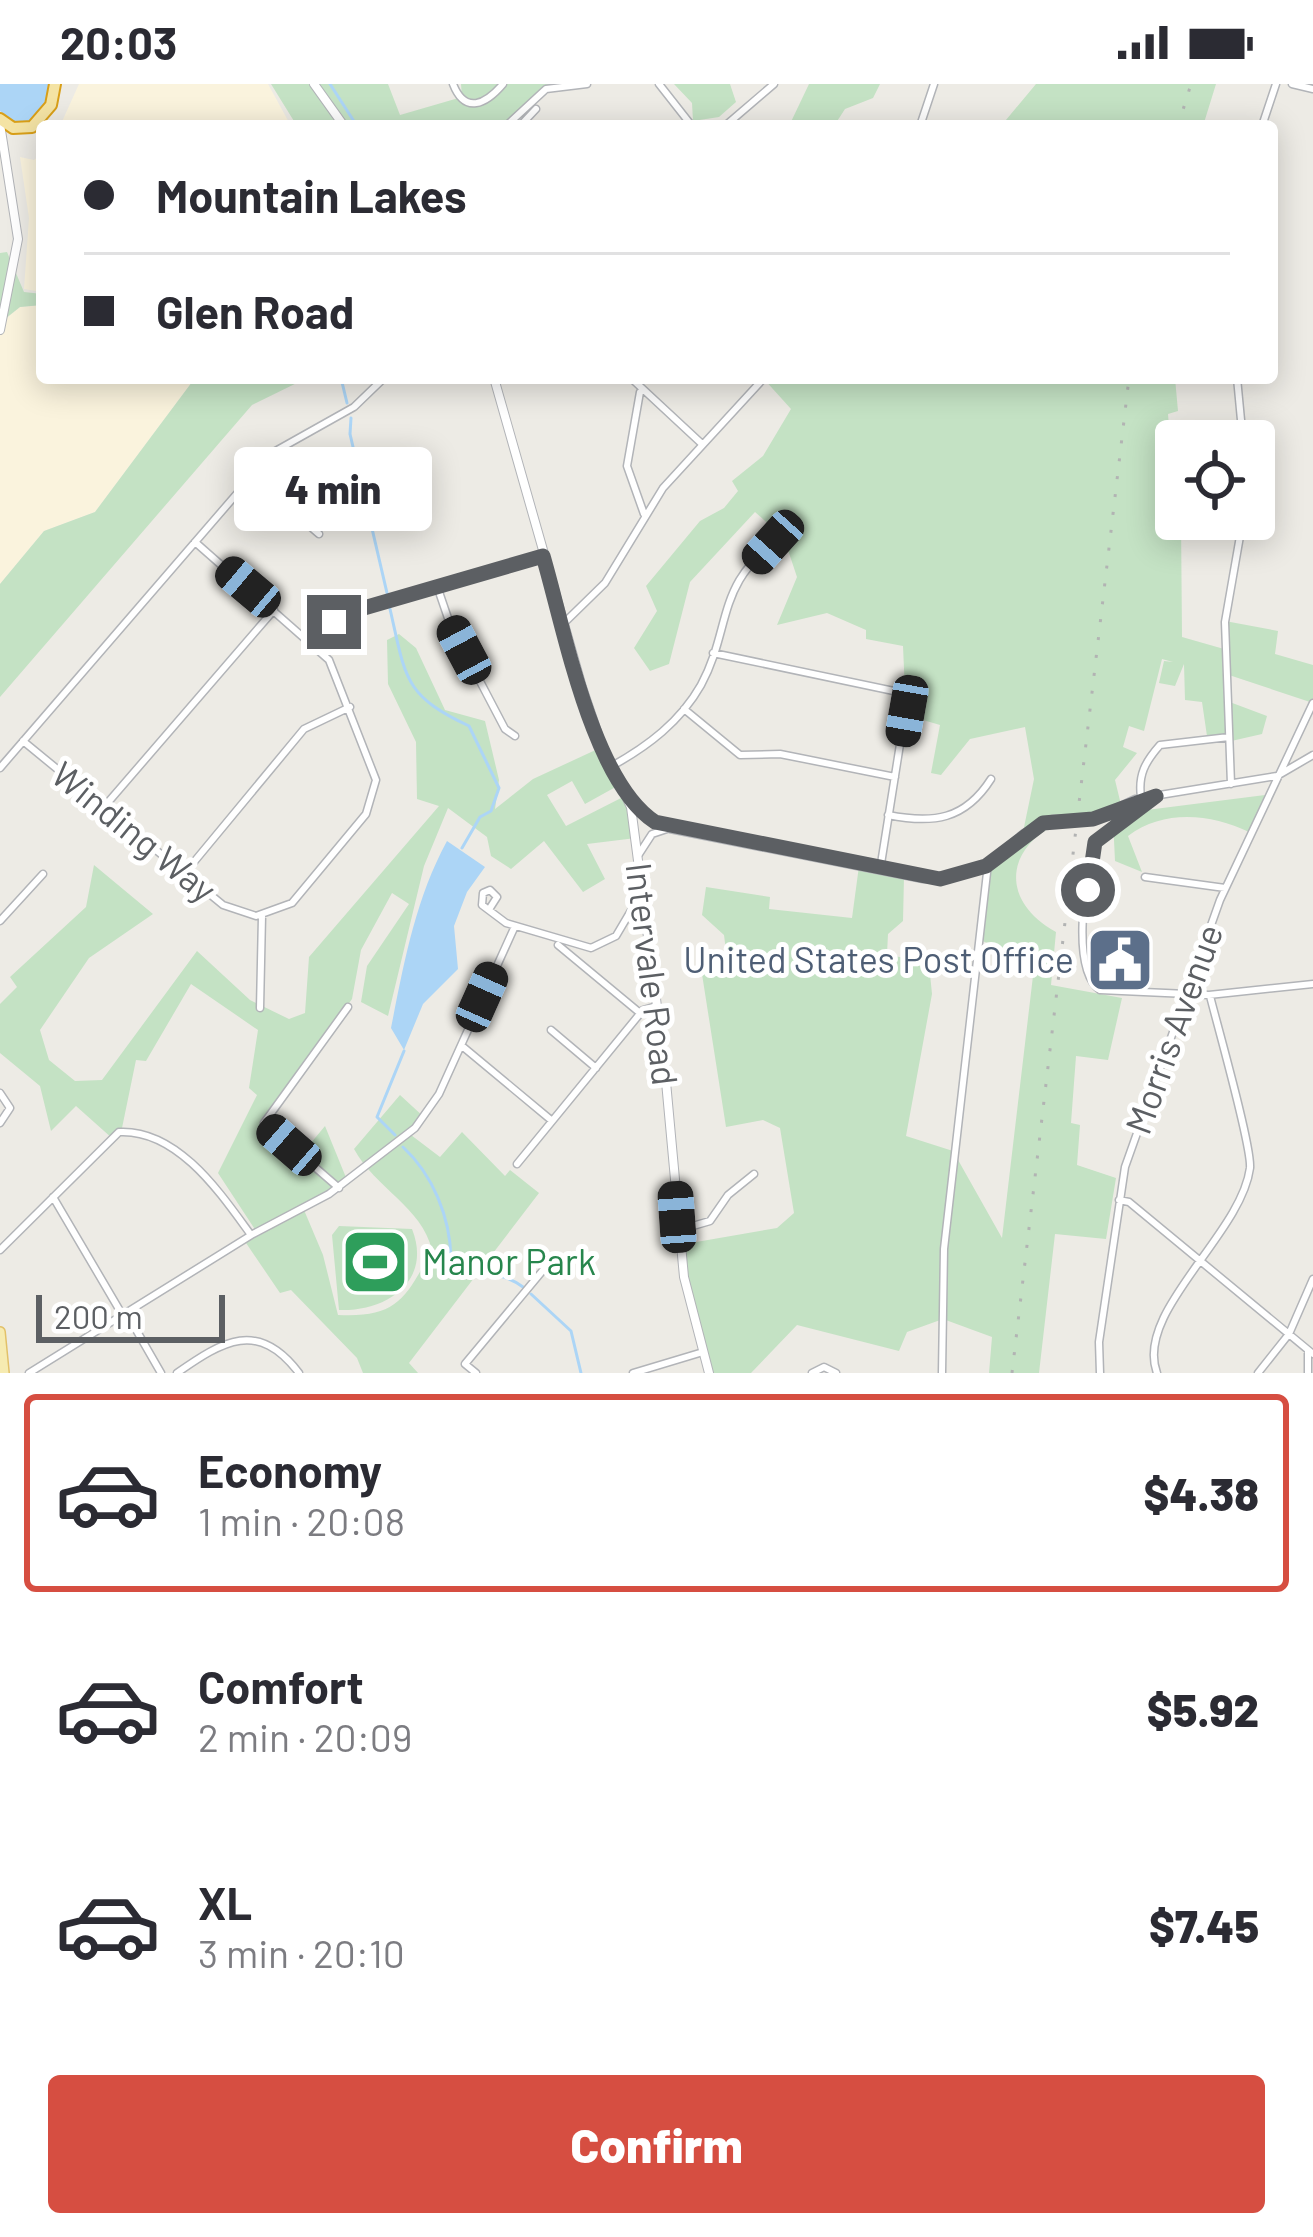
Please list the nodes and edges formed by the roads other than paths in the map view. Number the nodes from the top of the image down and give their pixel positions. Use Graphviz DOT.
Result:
graph roads {
  1 [pos="55,84"];
  2 [pos="314,84"];
  3 [pos="453,84"];
  4 [pos="503,84"];
  5 [pos="587,84"];
  6 [pos="658,84"];
  7 [pos="774,84"];
  8 [pos="934,84"];
  9 [pos="1276,84"];
  10 [pos="1292,84"];
  11 [pos="1313,89"];
  12 [pos="536,109"];
  13 [pos="513,117"];
  14 [pos="38,120"];
  15 [pos="340,120"];
  16 [pos="511,120"];
  17 [pos="516,120"];
  18 [pos="526,120"];
  19 [pos="687,120"];
  20 [pos="732,120"];
  21 [pos="922,120"];
  22 [pos="1264,120"];
  23 [pos="0,121"];
  24 [pos="36,122"];
  25 [pos="1,142"];
  26 [pos="0,330"];
  27 [pos="378,384"];
  28 [pos="496,384"];
  29 [pos="635,384"];
  30 [pos="1238,384"];
  31 [pos="757,385"];
  32 [pos="640,392"];
  33 [pos="1241,420"];
  34 [pos="702,444"];
  35 [pos="252,476"];
  36 [pos="644,514"];
  37 [pos="319,534"];
  38 [pos="785,535"];
  39 [pos="1239,540"];
  40 [pos="195,542"];
  41 [pos="543,556"];
  42 [pos="437,586"];
  43 [pos="274,610"];
  44 [pos="563,624"];
  45 [pos="311,642"];
  46 [pos="712,653"];
  47 [pos="1313,703"];
  48 [pos="350,706"];
  49 [pos="684,709"];
  50 [pos="515,736"];
  51 [pos="1229,737"];
  52 [pos="23,741"];
  53 [pos="1313,755"];
  54 [pos="612,766"];
  55 [pos="0,768"];
  56 [pos="1283,774"];
  57 [pos="895,777"];
  58 [pos="991,779"];
  59 [pos="1231,784"];
  60 [pos="626,791"];
  61 [pos="1156,796"];
  62 [pos="1141,799"];
  63 [pos="103,807"];
  64 [pos="888,815"];
  65 [pos="670,829"];
  66 [pos="638,857"];
  67 [pos="988,863"];
  68 [pos="880,870"];
  69 [pos="43,874"];
  70 [pos="184,874"];
  71 [pos="1145,877"];
  72 [pos="1225,888"];
  73 [pos="642,892"];
  74 [pos="490,908"];
  75 [pos="262,916"];
  76 [pos="0,921"];
  77 [pos="515,926"];
  78 [pos="551,939"];
  79 [pos="1313,984"];
  80 [pos="1186,995"];
  81 [pos="1210,995"];
  82 [pos="657,1006"];
  83 [pos="348,1007"];
  84 [pos="260,1008"];
  85 [pos="640,1013"];
  86 [pos="551,1030"];
  87 [pos="462,1046"];
  88 [pos="596,1068"];
  89 [pos="0,1093"];
  90 [pos="553,1121"];
  91 [pos="0,1123"];
  92 [pos="517,1164"];
  93 [pos="754,1174"];
  94 [pos="342,1185"];
  95 [pos="53,1197"];
  96 [pos="1118,1200"];
  97 [pos="679,1230"];
  98 [pos="251,1235"];
  99 [pos="0,1250"];
  100 [pos="554,1257"];
  101 [pos="1203,1264"];
  102 [pos="1313,1279"];
  103 [pos="125,1315"];
  104 [pos="0,1332"];
  105 [pos="1289,1334"];
  106 [pos="703,1352"];
  107 [pos="1311,1352"];
  108 [pos="4,1373"];
  109 [pos="29,1373"];
  110 [pos="161,1373"];
  111 [pos="177,1373"];
  112 [pos="299,1373"];
  113 [pos="476,1373"];
  114 [pos="633,1373"];
  115 [pos="709,1373"];
  116 [pos="812,1373"];
  117 [pos="836,1373"];
  118 [pos="942,1373"];
  119 [pos="1100,1373"];
  120 [pos="1157,1373"];
  121 [pos="1258,1373"];
  122 [pos="1308,1373"];
  1 -- 14 [label="highway"];
  2 -- 15 [label="street"];
  3 -- 4 [label="street"];
  5 -- 13 [label="street"];
  6 -- 19 [label="street"];
  7 -- 20 [label="street"];
  8 -- 21 [label="street"];
  9 -- 22 [label="street"];
  10 -- 11 [label="street"];
  12 -- 18 [label="street"];
  13 -- 16 [label="street"];
  13 -- 17 [label="street"];
  23 -- 24 [label="highway"];
  23 -- 25 [label="street"];
  25 -- 26 [label="street"];
  27 -- 35 [label="street"];
  28 -- 41 [label="street, Intervale Road"];
  29 -- 32 [label="street"];
  30 -- 33 [label="street"];
  31 -- 34 [label="street"];
  32 -- 34 [label="street"];
  32 -- 36 [label="street"];
  34 -- 36 [label="street"];
  35 -- 37 [label="street"];
  35 -- 40 [label="street"];
  36 -- 44 [label="street"];
  38 -- 46 [label="street"];
  39 -- 51 [label="street"];
  40 -- 43 [label="street, Winding Way"];
  40 -- 52 [label="street"];
  41 -- 42 [label="street"];
  41 -- 44 [label="street, Intervale Road"];
  42 -- 45 [label="street"];
  42 -- 50 [label="street"];
  43 -- 45 [label="street, Winding Way"];
  43 -- 63 [label="street"];
  44 -- 54 [label="street, Intervale Road"];
  45 -- 48 [label="street, Winding Way"];
  46 -- 49 [label="street"];
  46 -- 57 [label="street"];
  47 -- 56 [label="street, Morris Avenue"];
  48 -- 70 [label="street"];
  48 -- 75 [label="street, Winding Way"];
  49 -- 54 [label="street"];
  49 -- 57 [label="street"];
  51 -- 59 [label="street"];
  51 -- 62 [label="street"];
  52 -- 55 [label="street"];
  52 -- 63 [label="street, Winding Way"];
  53 -- 56 [label="street"];
  54 -- 60 [label="street, Intervale Road"];
  56 -- 59 [label="street"];
  56 -- 72 [label="street, Morris Avenue"];
  57 -- 64 [label="street"];
  58 -- 64 [label="street"];
  59 -- 61 [label="street"];
  60 -- 65 [label="street"];
  60 -- 66 [label="street, Intervale Road"];
  61 -- 62 [label="street"];
  61 -- 80 [label="street"];
  62 -- 67 [label="street"];
  63 -- 70 [label="street, Winding Way"];
  64 -- 68 [label="street"];
  65 -- 66 [label="street"];
  65 -- 68 [label="street"];
  66 -- 73 [label="street, Intervale Road"];
  67 -- 68 [label="street"];
  67 -- 118 [label="street"];
  69 -- 76 [label="street"];
  70 -- 75 [label="street, Winding Way"];
  71 -- 72 [label="street"];
  72 -- 80 [label="street, Morris Avenue"];
  73 -- 78 [label="street"];
  73 -- 82 [label="street, Intervale Road"];
  74 -- 77 [label="street"];
  75 -- 84 [label="street"];
  77 -- 78 [label="street"];
  77 -- 87 [label="street"];
  78 -- 85 [label="street"];
  79 -- 81 [label="street"];
  80 -- 81 [label="street"];
  80 -- 96 [label="street, Morris Avenue"];
  81 -- 101 [label="street"];
  82 -- 85 [label="street"];
  82 -- 97 [label="street, Intervale Road"];
  83 -- 94 [label="street"];
  85 -- 88 [label="street"];
  86 -- 88 [label="street"];
  87 -- 90 [label="street"];
  87 -- 94 [label="street"];
  88 -- 90 [label="street"];
  89 -- 91 [label="street"];
  90 -- 92 [label="street"];
  93 -- 97 [label="street"];
  94 -- 98 [label="street"];
  95 -- 98 [label="street"];
  95 -- 99 [label="street"];
  95 -- 103 [label="street"];
  96 -- 101 [label="street"];
  96 -- 119 [label="street, Morris Avenue"];
  97 -- 106 [label="street, Intervale Road"];
  98 -- 103 [label="street"];
  100 -- 113 [label="street"];
  101 -- 105 [label="street"];
  101 -- 120 [label="street"];
  102 -- 105 [label="street"];
  103 -- 109 [label="street"];
  103 -- 110 [label="street"];
  104 -- 108 [label="main road"];
  105 -- 107 [label="street"];
  105 -- 121 [label="street"];
  106 -- 114 [label="street"];
  106 -- 115 [label="street, Intervale Road"];
  107 -- 122 [label="street"];
  111 -- 112 [label="street"];
  116 -- 117 [label="street"];
}
